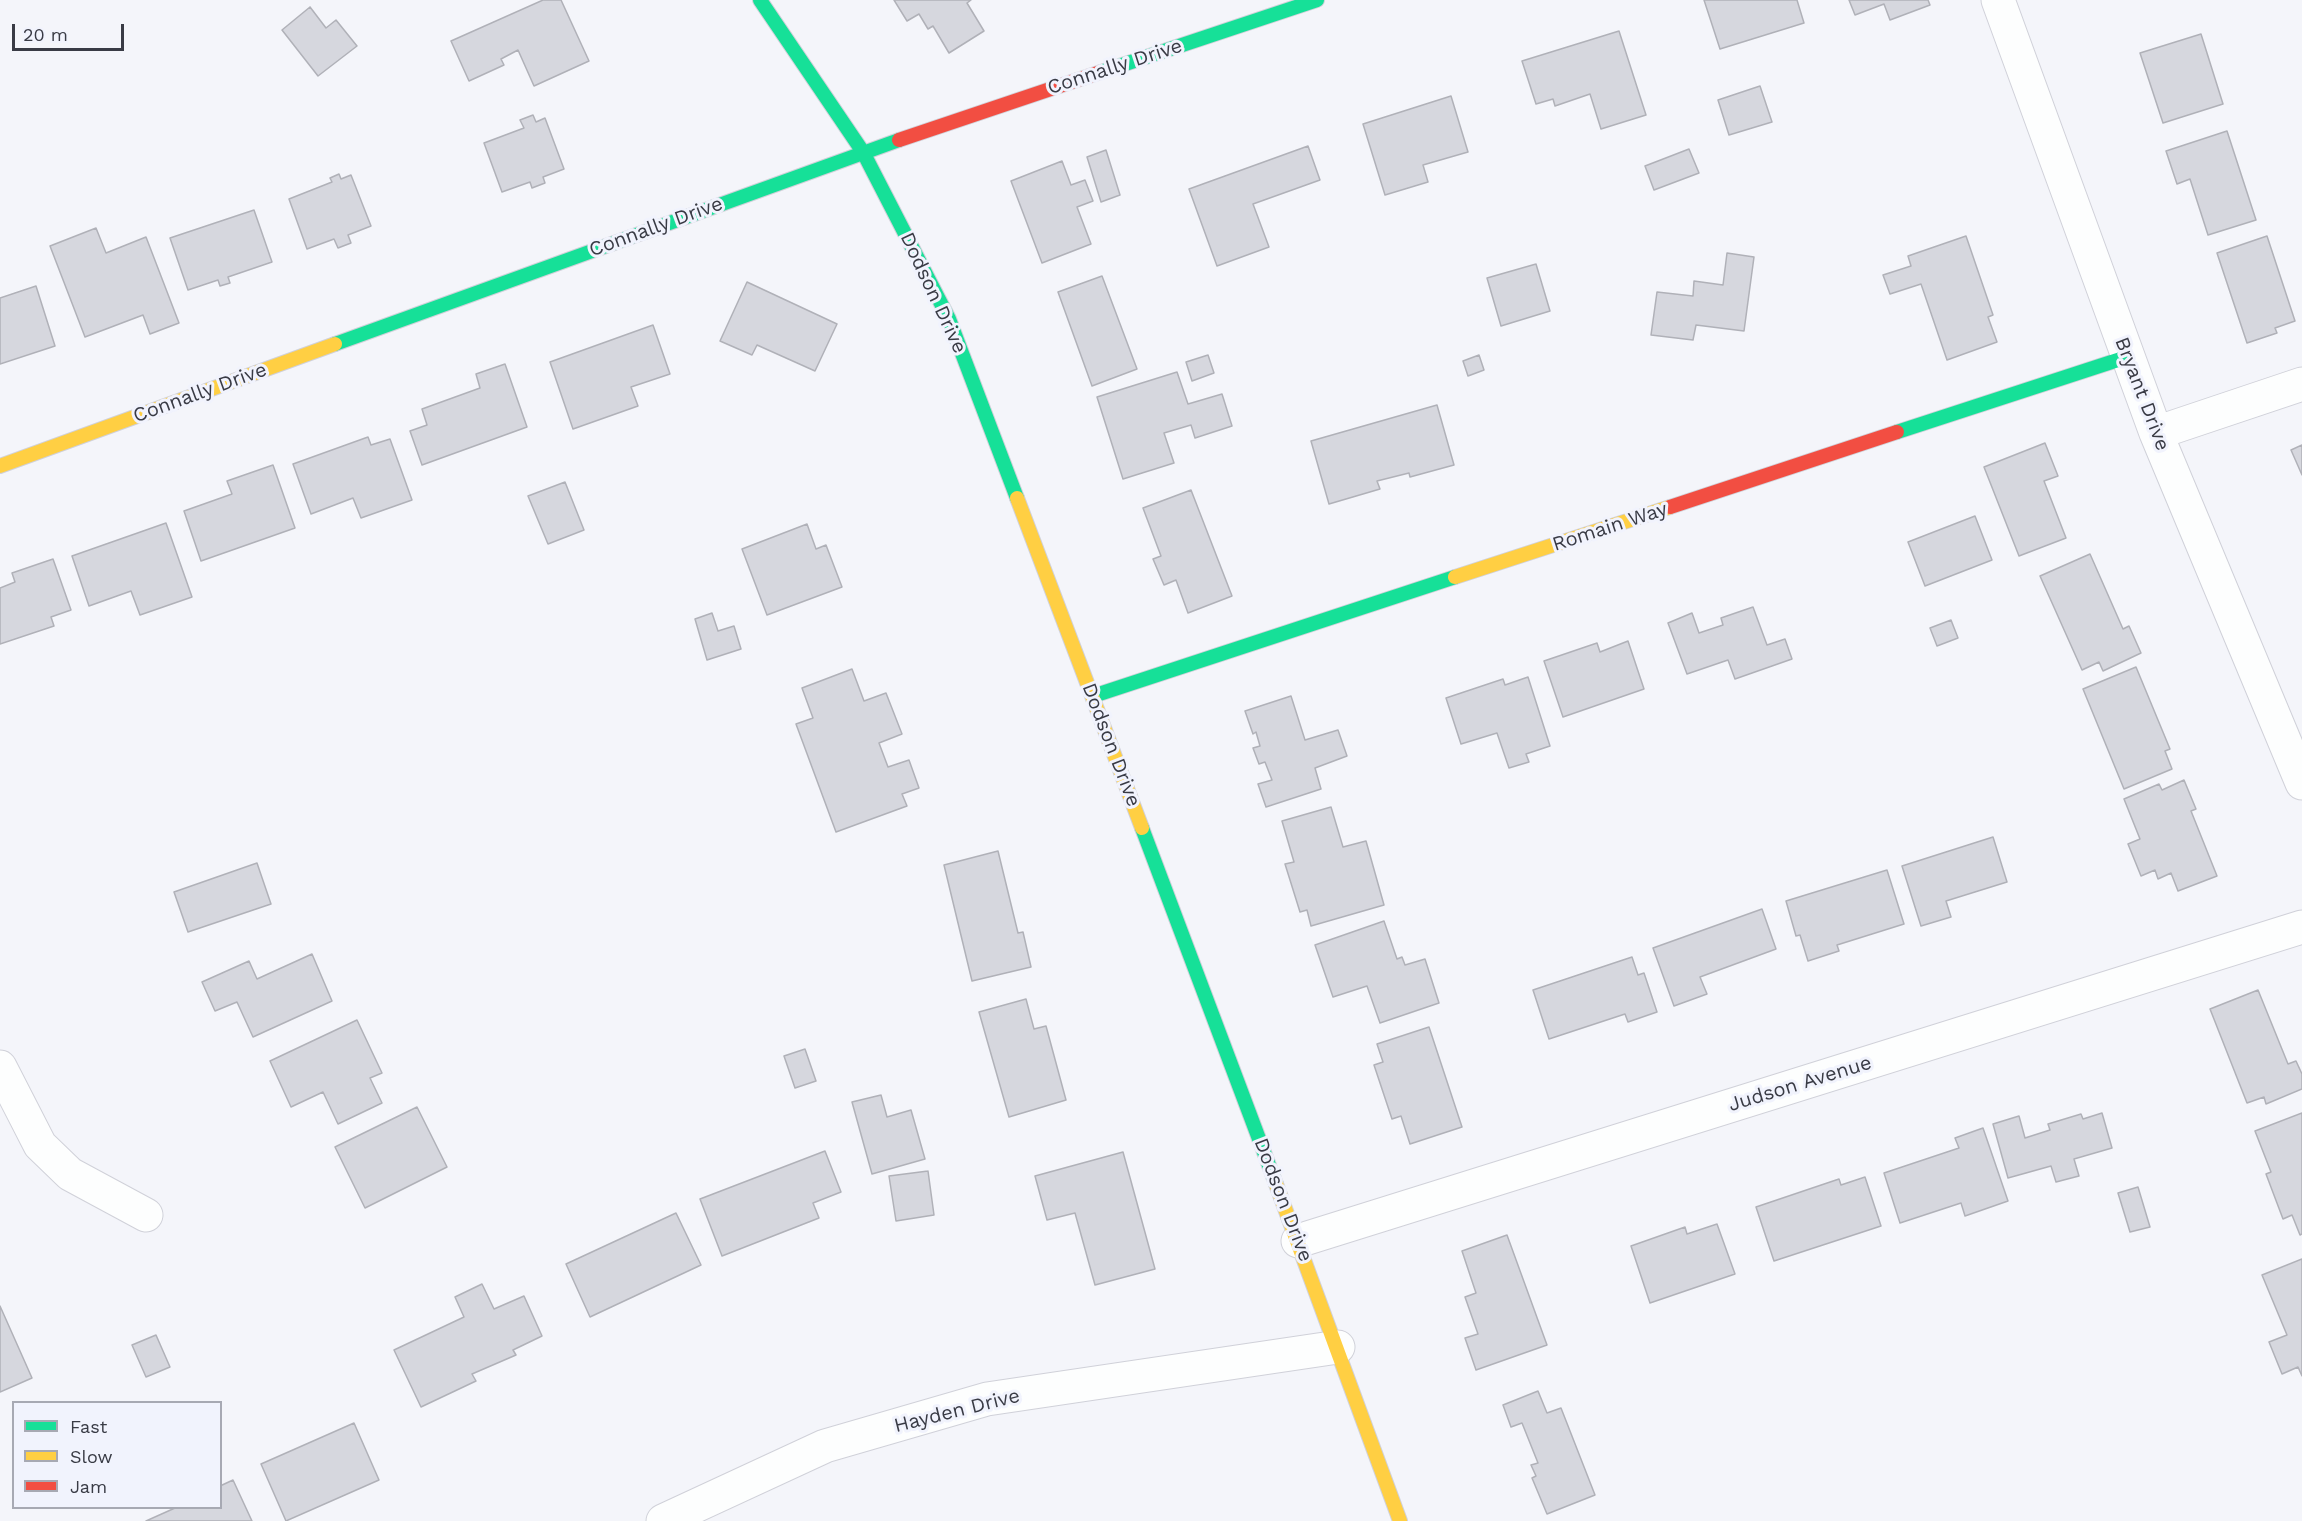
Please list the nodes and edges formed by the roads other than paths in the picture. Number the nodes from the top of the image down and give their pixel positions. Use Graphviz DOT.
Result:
graph roads {
  1 [pos="760,0"];
  2 [pos="1317,0"];
  3 [pos="1998,0"];
  4 [pos="863,152"];
  5 [pos="2127,357"];
  6 [pos="2302,384"];
  7 [pos="2156,434"];
  8 [pos="0,466"];
  9 [pos="1093,696"];
  10 [pos="2302,783"];
  11 [pos="2302,927"];
  12 [pos="0,1067"];
  13 [pos="146,1215"];
  14 [pos="1298,1241"];
  15 [pos="1338,1347"];
  16 [pos="663,1521"];
  17 [pos="1400,1521"];
  1 -- 4 [label="street, Dodson Drive"];
  2 -- 4 [label="street, Connally Drive"];
  3 -- 5 [label="street, Bryant Drive"];
  4 -- 8 [label="street, Connally Drive"];
  4 -- 9 [label="street, Dodson Drive"];
  5 -- 7 [label="street, Bryant Drive"];
  5 -- 9 [label="street, Romain Way"];
  6 -- 7 [label="street"];
  7 -- 10 [label="street, Bryant Drive"];
  9 -- 14 [label="street, Dodson Drive"];
  11 -- 14 [label="street, Judson Avenue"];
  12 -- 13 [label="street"];
  14 -- 15 [label="street, Dodson Drive"];
  15 -- 16 [label="street, Hayden Drive"];
  15 -- 17 [label="street, Dodson Drive"];
}
